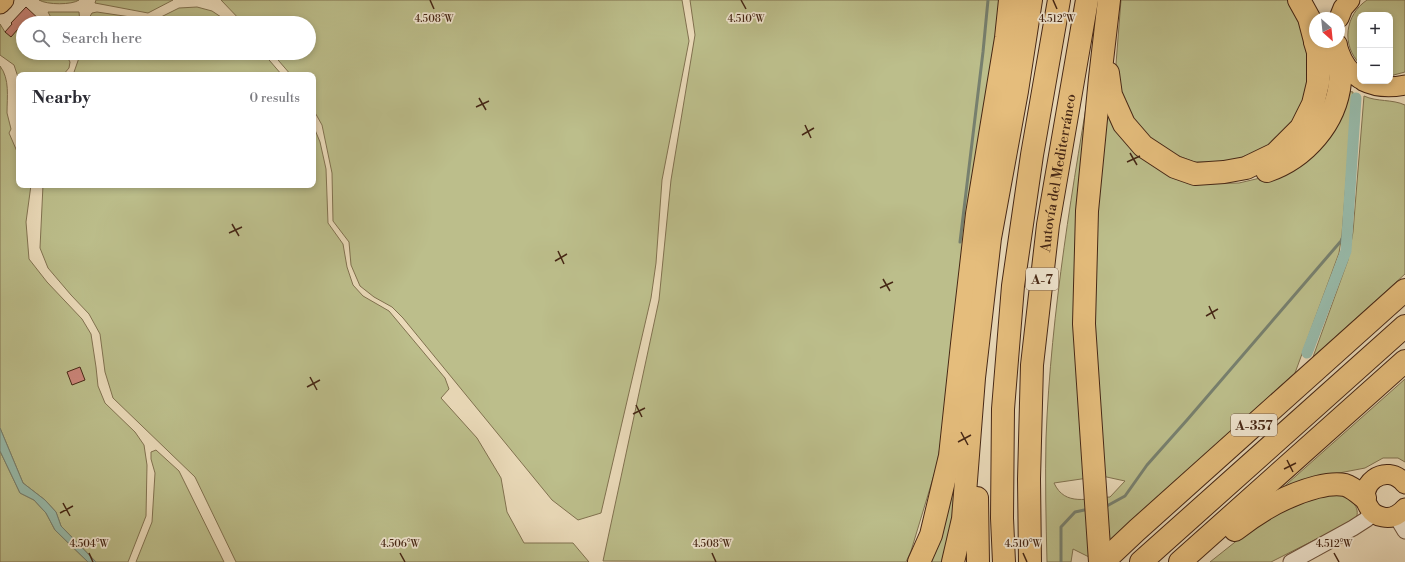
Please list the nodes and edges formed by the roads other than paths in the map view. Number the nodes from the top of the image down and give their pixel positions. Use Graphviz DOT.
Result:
graph roads {
  1 [pos="4,0"];
  2 [pos="1010,0"];
  3 [pos="1032,0"];
  4 [pos="1059,0"];
  5 [pos="1087,0"];
  6 [pos="1109,0"];
  7 [pos="1113,0"];
  8 [pos="1299,0"];
  9 [pos="1332,0"];
  10 [pos="1350,0"];
  11 [pos="0,4"];
  12 [pos="1336,12"];
  13 [pos="1341,12"];
  14 [pos="1309,18"];
  15 [pos="1317,48"];
  16 [pos="1337,48"];
  17 [pos="1338,48"];
  18 [pos="1357,77"];
  19 [pos="1371,84"];
  20 [pos="1399,89"];
  21 [pos="1195,174"];
  22 [pos="1405,290"];
  23 [pos="1405,326"];
  24 [pos="980,329"];
  25 [pos="1405,362"];
  26 [pos="1404,481"];
  27 [pos="1368,504"];
  28 [pos="1402,518"];
  29 [pos="919,562"];
  30 [pos="953,562"];
  31 [pos="978,562"];
  32 [pos="1004,562"];
  33 [pos="1030,562"];
  34 [pos="1102,562"];
  35 [pos="1141,562"];
  36 [pos="1180,562"];
  37 [pos="1196,562"];
  38 [pos="1291,562"];
  1 -- 11 [label="main road"];
  2 -- 29 [label="highway"];
  3 -- 24 [label="highway"];
  4 -- 32 [label="highway, Autovía del Mediterráneo / A-7"];
  5 -- 33 [label="highway, Autovía del Mediterráneo / A-7"];
  6 -- 34 [label="highway"];
  7 -- 21 [label="highway"];
  8 -- 14 [label="highway"];
  9 -- 12 [label="main road"];
  10 -- 13 [label="main road"];
  15 -- 21 [label="highway"];
  16 -- 21 [label="highway"];
  17 -- 18 [label="main road"];
  19 -- 20 [label="main road"];
  22 -- 34 [label="highway, A-357"];
  23 -- 35 [label="highway, A-357"];
  24 -- 30 [label="highway"];
  24 -- 31 [label="highway"];
  25 -- 36 [label="highway"];
  26 -- 27 [label="main road"];
  27 -- 28 [label="main road"];
  27 -- 37 [label="highway"];
  27 -- 38 [label="street"];
}
